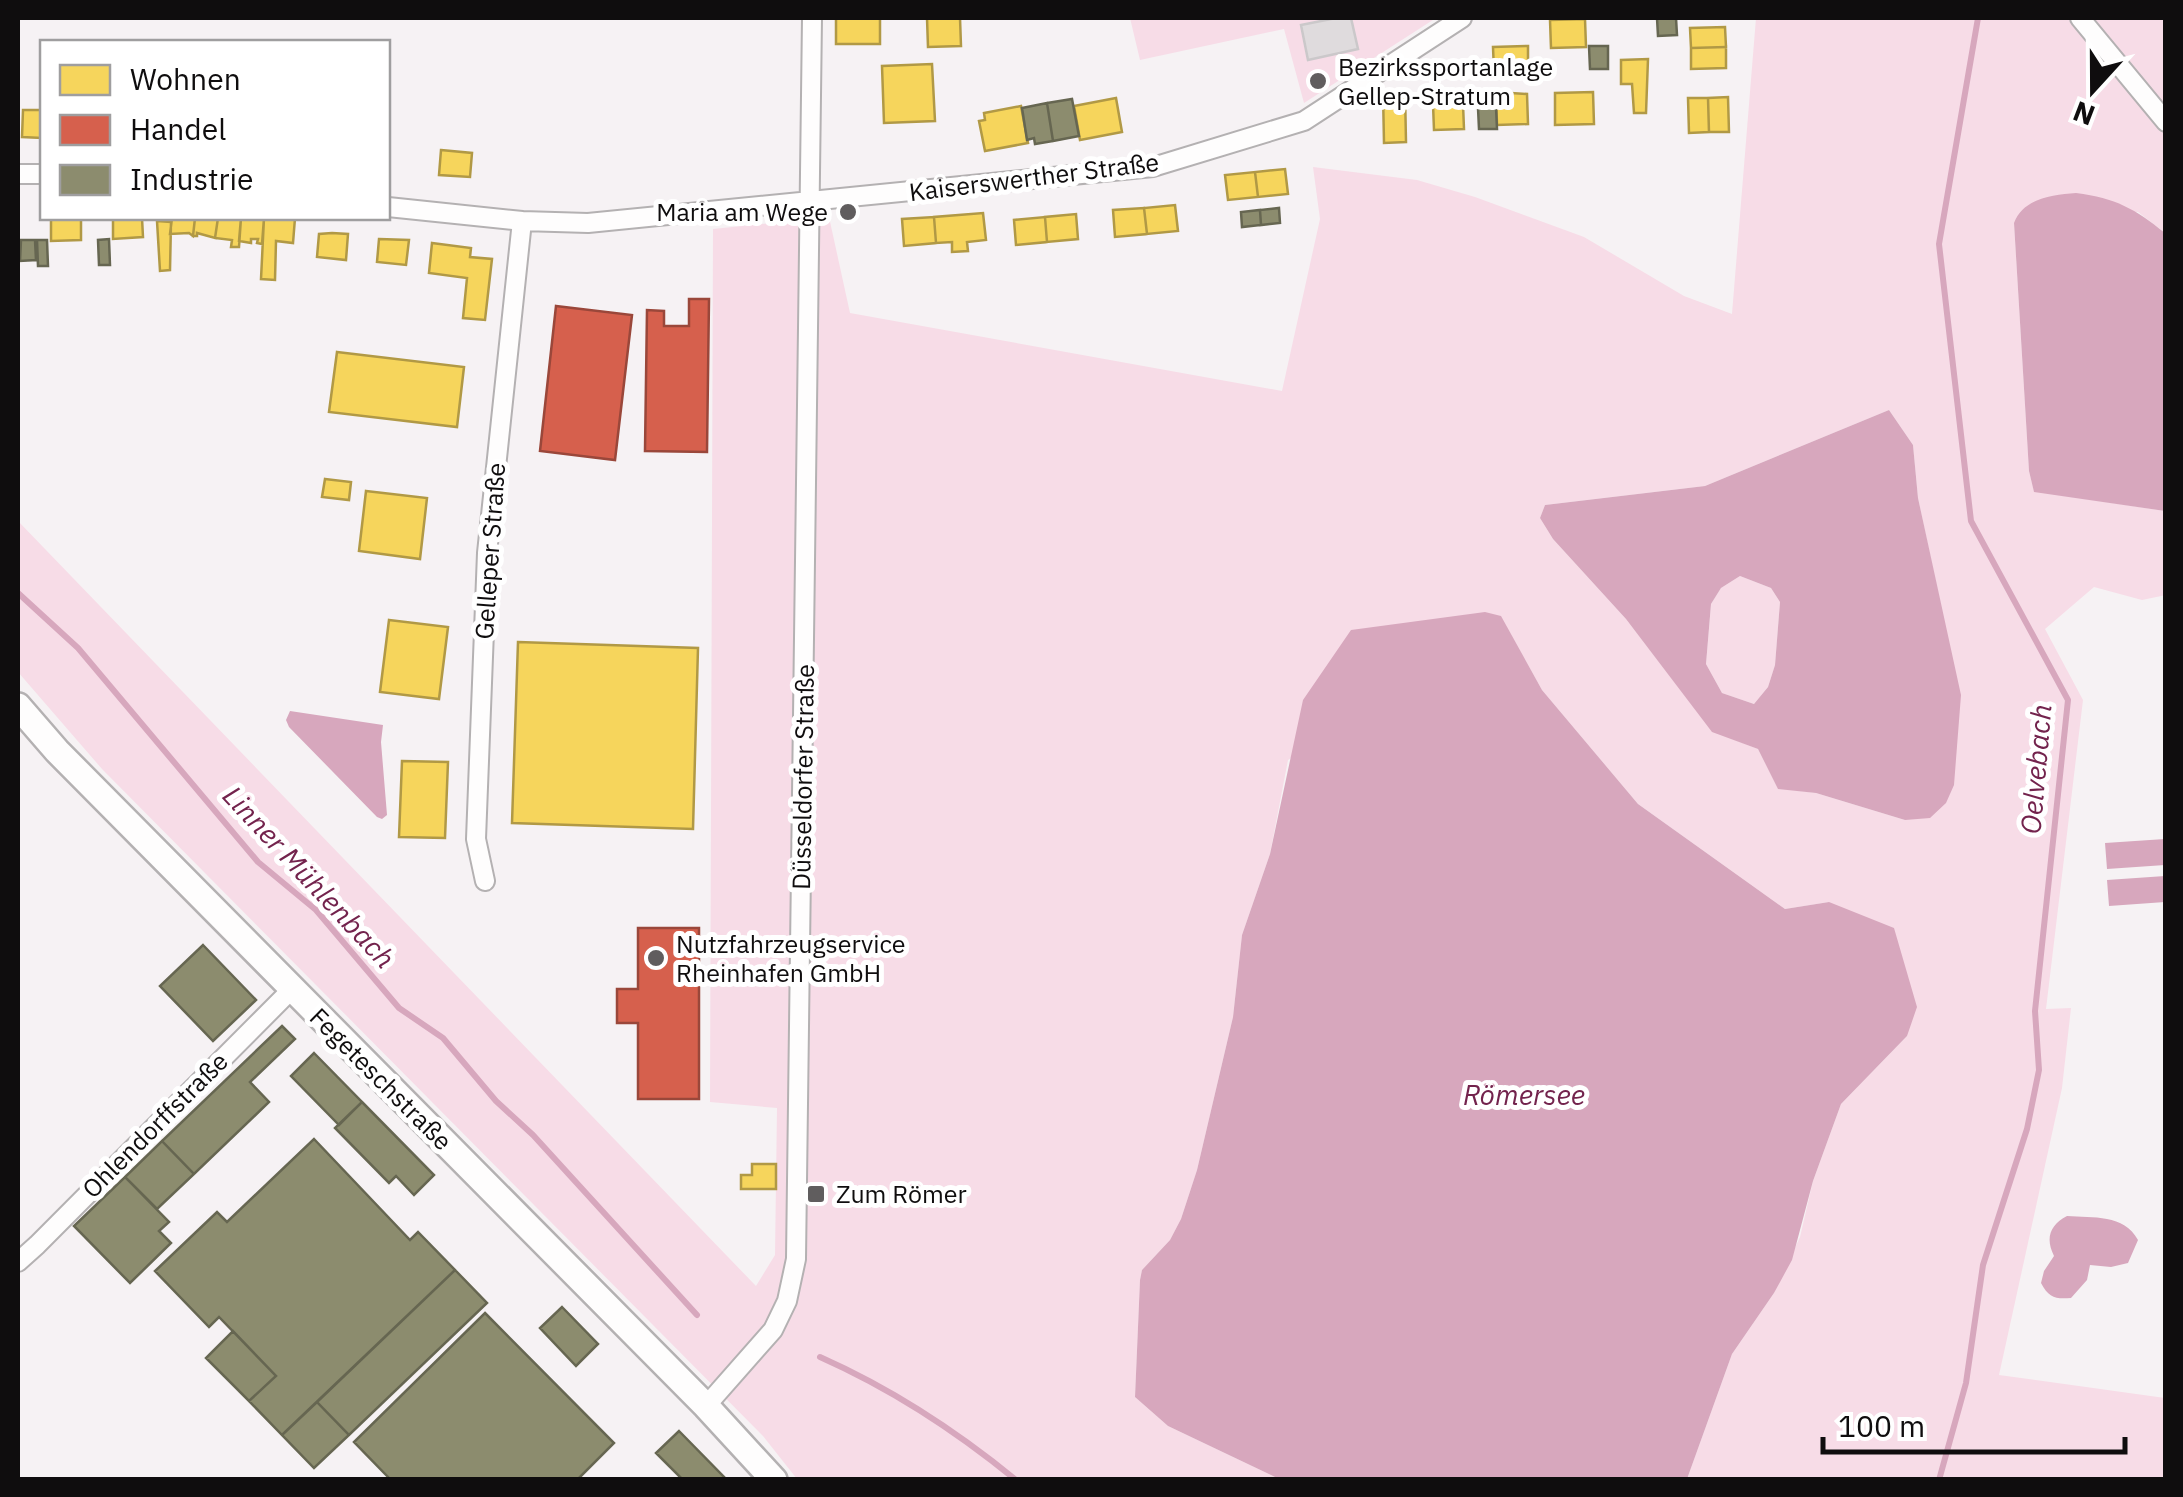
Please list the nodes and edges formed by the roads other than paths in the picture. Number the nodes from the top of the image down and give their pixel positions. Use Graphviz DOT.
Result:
graph roads {
  1 [pos="812,18"];
  2 [pos="1462,18"];
  3 [pos="2080,18"];
  4 [pos="2166,122"];
  5 [pos="810,202"];
  6 [pos="390,207"];
  7 [pos="522,221"];
  8 [pos="18,706"];
  9 [pos="18,728"];
  10 [pos="57,751"];
  11 [pos="485,881"];
  12 [pos="292,988"];
  13 [pos="18,1262"];
  14 [pos="706,1406"];
  15 [pos="774,1480"];
  1 -- 5 [label="street, Düsseldorfer Straße"];
  2 -- 5 [label="street, Kaiserswerther Straße"];
  3 -- 4 [label="street"];
  5 -- 7 [label="street"];
  5 -- 14 [label="street, Düsseldorfer Straße"];
  6 -- 7 [label="street"];
  7 -- 11 [label="street, Gelleper Straße"];
  8 -- 10 [label="main road, Fegeteschstraße"];
  9 -- 10 [label="street, Fegeteschstraße"];
  10 -- 12 [label="main road, Fegeteschstraße"];
  12 -- 13 [label="street, Ohlendorffstraße"];
  12 -- 14 [label="main road, Fegeteschstraße"];
  14 -- 15 [label="main road"];
}
